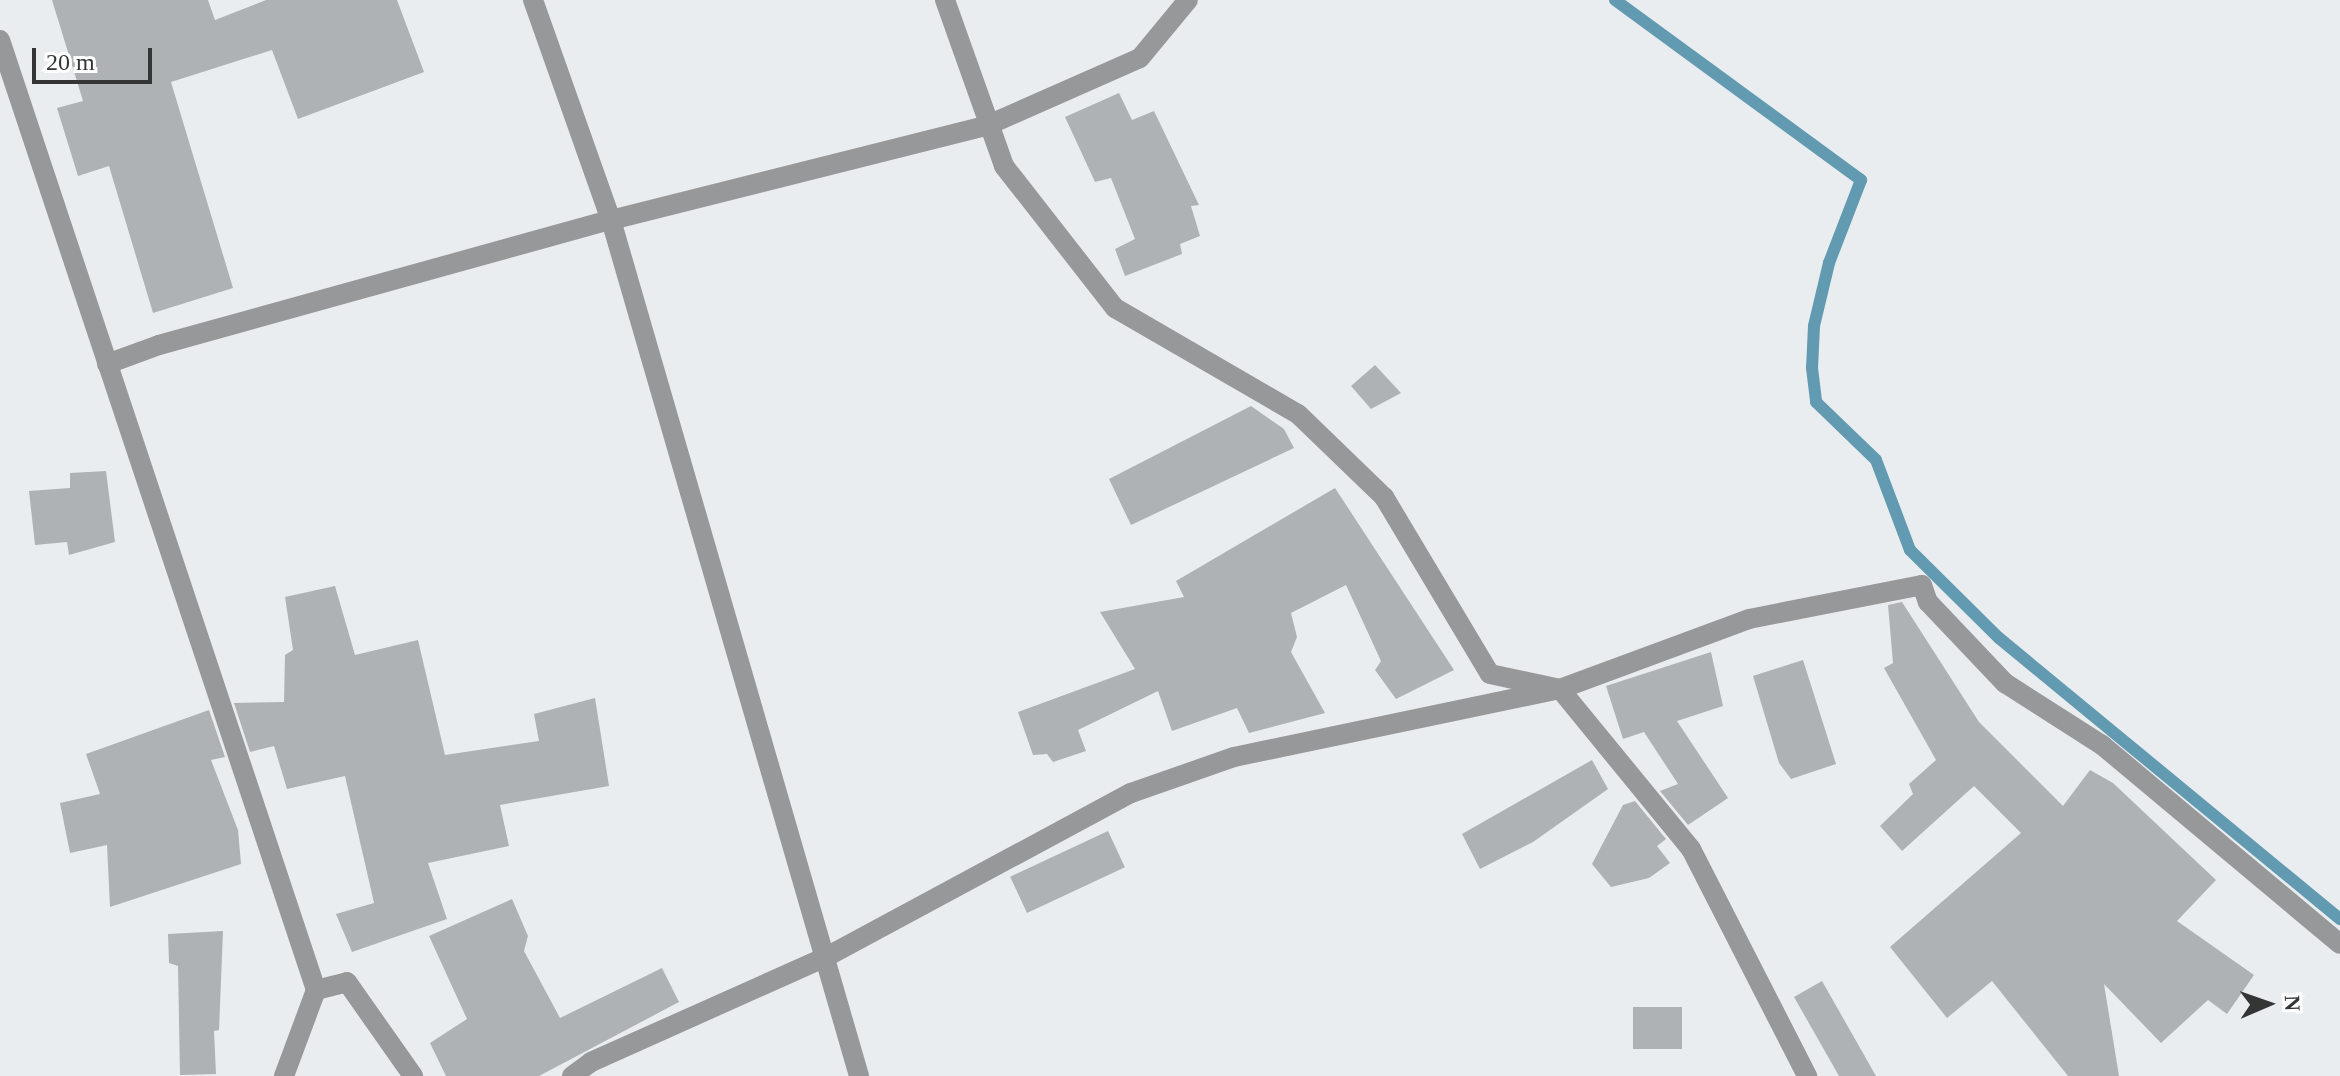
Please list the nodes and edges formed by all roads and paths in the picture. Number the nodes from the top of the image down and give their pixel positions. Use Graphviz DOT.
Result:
graph roads {
  1 [pos="533,0"];
  2 [pos="945,0"];
  3 [pos="1188,0"];
  4 [pos="0,40"];
  5 [pos="986,126"];
  6 [pos="611,220"];
  7 [pos="107,364"];
  8 [pos="1560,689"];
  9 [pos="2340,944"];
  10 [pos="828,956"];
  11 [pos="316,990"];
  12 [pos="284,1076"];
  13 [pos="413,1076"];
  14 [pos="572,1076"];
  15 [pos="859,1076"];
  16 [pos="1807,1076"];
  1 -- 6 [label="street"];
  2 -- 5 [label="street"];
  3 -- 5 [label="street"];
  4 -- 7 [label="street"];
  5 -- 6 [label="street"];
  5 -- 8 [label="street"];
  6 -- 7 [label="street"];
  6 -- 10 [label="street"];
  7 -- 11 [label="street"];
  8 -- 9 [label="street"];
  8 -- 10 [label="street"];
  8 -- 16 [label="street"];
  10 -- 14 [label="street"];
  10 -- 15 [label="street"];
  11 -- 12 [label="street"];
  11 -- 13 [label="street"];
}
